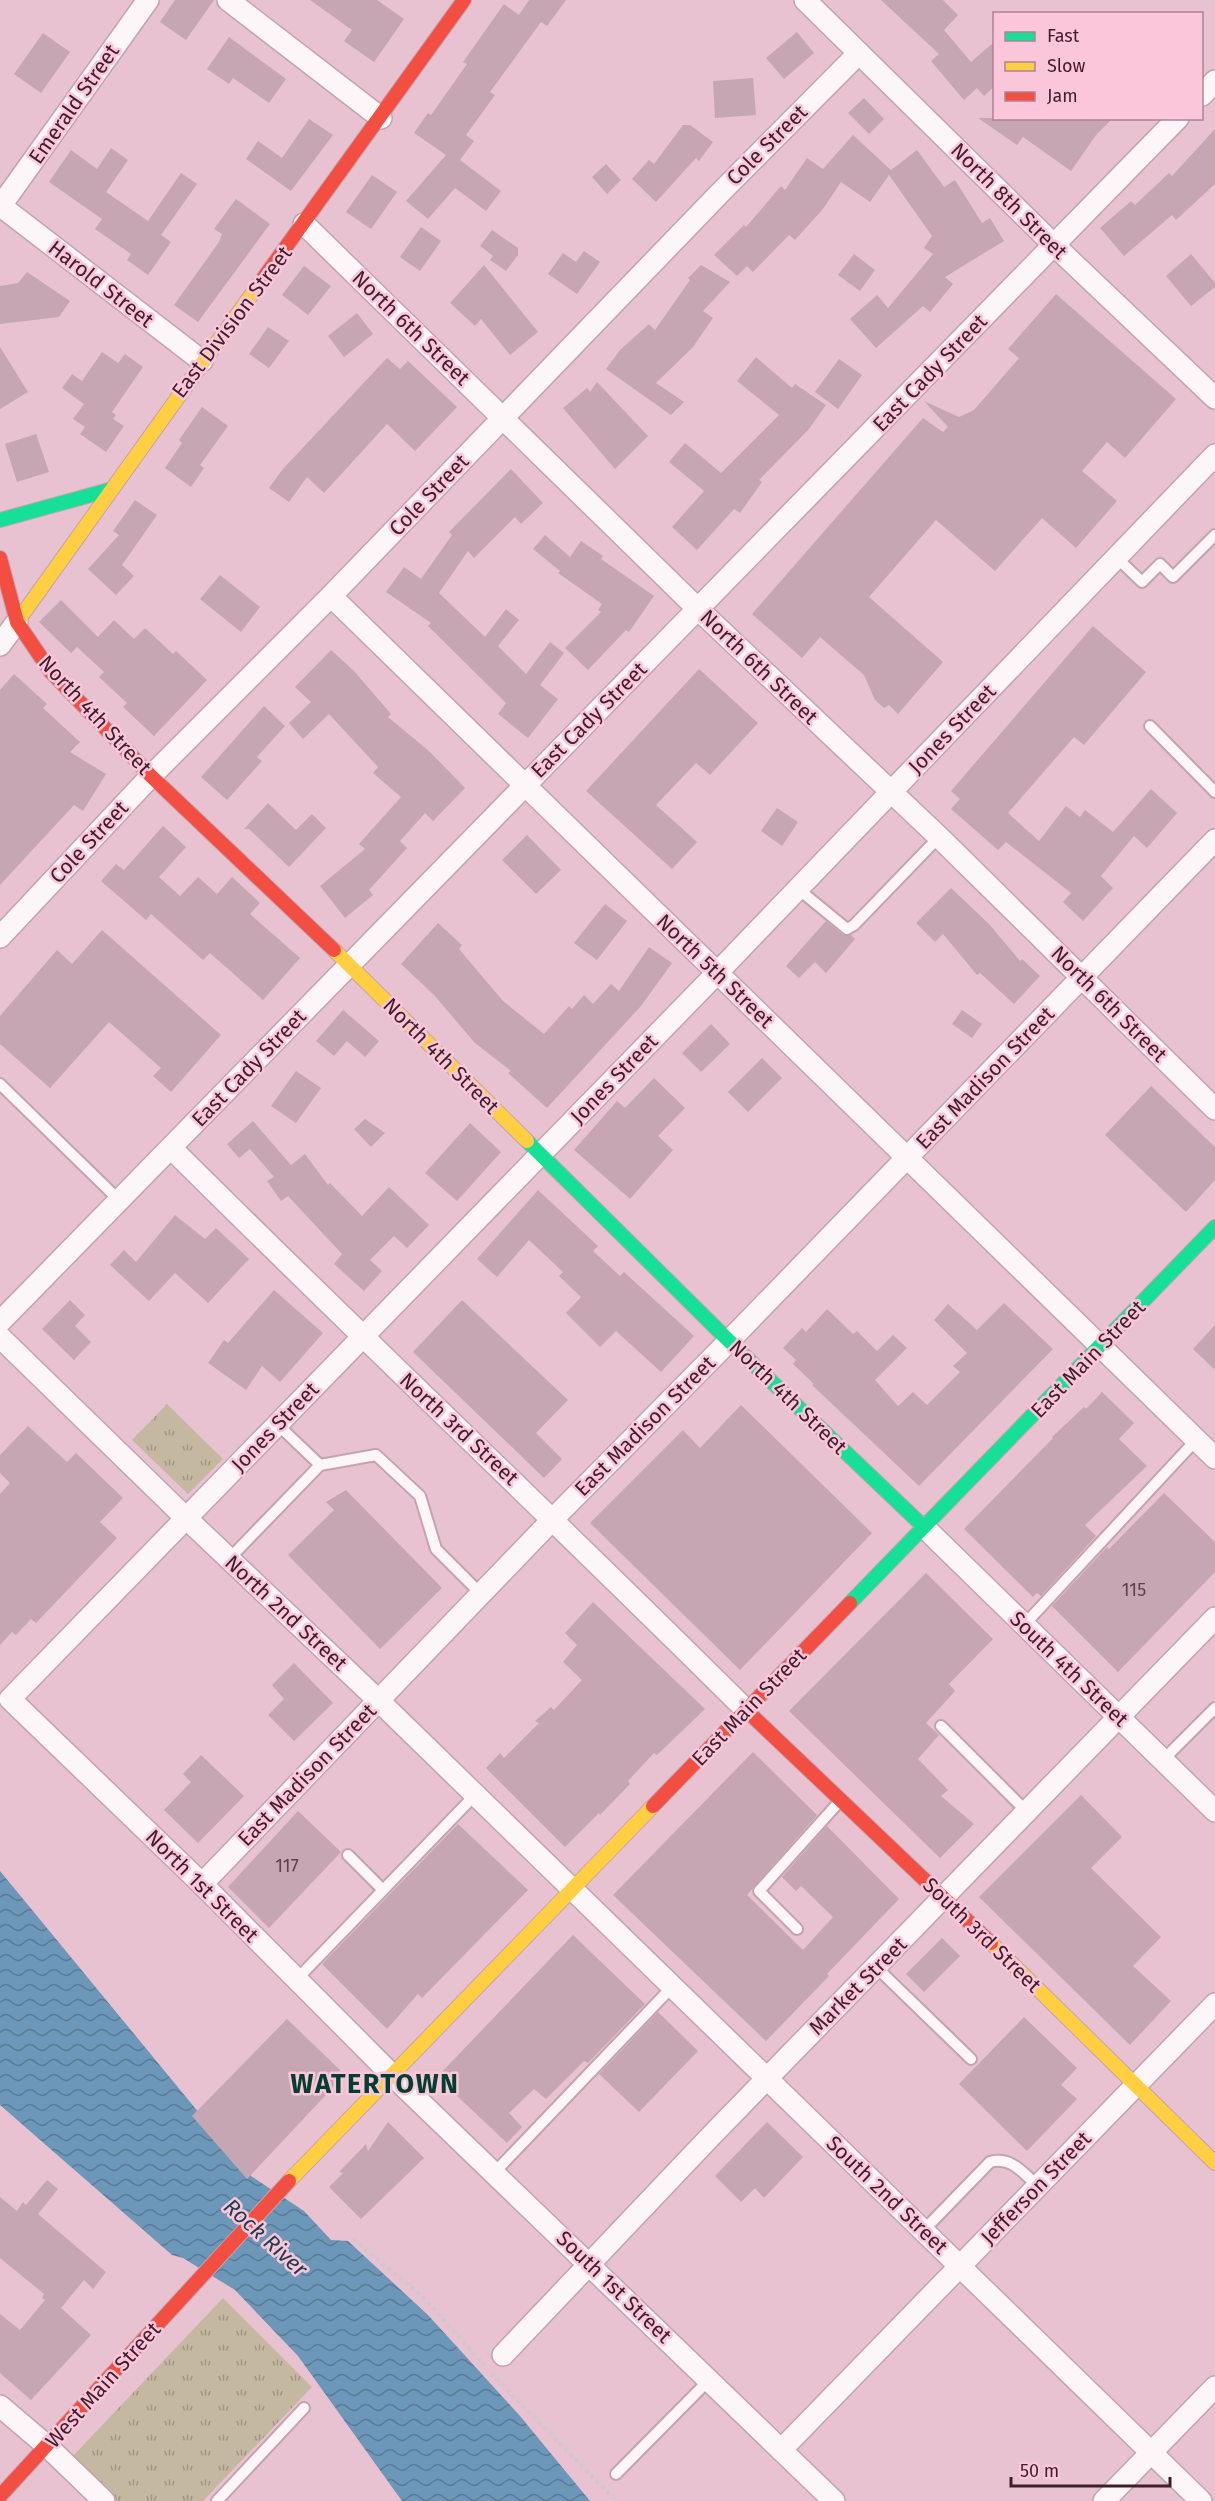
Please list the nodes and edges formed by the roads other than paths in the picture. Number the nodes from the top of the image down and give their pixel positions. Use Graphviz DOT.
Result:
graph roads {
  1 [pos="148,0"];
  2 [pos="228,0"];
  3 [pos="464,0"];
  4 [pos="806,0"];
  5 [pos="859,52"];
  6 [pos="1215,81"];
  7 [pos="1203,94"];
  8 [pos="381,118"];
  9 [pos="1177,120"];
  10 [pos="0,207"];
  11 [pos="304,224"];
  12 [pos="1055,246"];
  13 [pos="202,361"];
  14 [pos="1215,398"];
  15 [pos="503,419"];
  16 [pos="1215,455"];
  17 [pos="109,490"];
  18 [pos="0,520"];
  19 [pos="1215,535"];
  20 [pos="0,558"];
  21 [pos="1116,558"];
  22 [pos="331,596"];
  23 [pos="698,609"];
  24 [pos="17,622"];
  25 [pos="0,645"];
  26 [pos="1150,726"];
  27 [pos="151,776"];
  28 [pos="524,785"];
  29 [pos="1215,792"];
  30 [pos="891,793"];
  31 [pos="939,837"];
  32 [pos="1215,840"];
  33 [pos="797,888"];
  34 [pos="0,937"];
  35 [pos="349,965"];
  36 [pos="717,973"];
  37 [pos="1084,978"];
  38 [pos="0,1084"];
  39 [pos="1215,1108"];
  40 [pos="171,1148"];
  41 [pos="541,1155"];
  42 [pos="908,1157"];
  43 [pos="120,1201"];
  44 [pos="1215,1227"];
  45 [pos="0,1322"];
  46 [pos="0,1337"];
  47 [pos="362,1338"];
  48 [pos="729,1341"];
  49 [pos="1099,1347"];
  50 [pos="277,1424"];
  51 [pos="1196,1440"];
  52 [pos="1215,1458"];
  53 [pos="320,1465"];
  54 [pos="186,1518"];
  55 [pos="553,1519"];
  56 [pos="924,1527"];
  57 [pos="229,1559"];
  58 [pos="481,1594"];
  59 [pos="1215,1618"];
  60 [pos="1024,1625"];
  61 [pos="10,1699"];
  62 [pos="379,1701"];
  63 [pos="1215,1708"];
  64 [pos="746,1710"];
  65 [pos="1119,1717"];
  66 [pos="941,1726"];
  67 [pos="1163,1760"];
  68 [pos="475,1795"];
  69 [pos="842,1800"];
  70 [pos="1212,1802"];
  71 [pos="1027,1812"];
  72 [pos="348,1855"];
  73 [pos="202,1884"];
  74 [pos="383,1890"];
  75 [pos="572,1890"];
  76 [pos="945,1898"];
  77 [pos="796,1929"];
  78 [pos="876,1966"];
  79 [pos="297,1979"];
  80 [pos="672,1987"];
  81 [pos="1215,2004"];
  82 [pos="971,2060"];
  83 [pos="392,2075"];
  84 [pos="766,2079"];
  85 [pos="1136,2086"];
  86 [pos="1215,2163"];
  87 [pos="494,2173"];
  88 [pos="1038,2186"];
  89 [pos="283,2187"];
  90 [pos="924,2231"];
  91 [pos="590,2264"];
  92 [pos="960,2266"];
  93 [pos="503,2355"];
  94 [pos="709,2379"];
  95 [pos="1215,2387"];
  96 [pos="0,2406"];
  97 [pos="303,2408"];
  98 [pos="47,2446"];
  99 [pos="781,2450"];
  100 [pos="1150,2452"];
  101 [pos="616,2474"];
  102 [pos="0,2496"];
  103 [pos="1196,2499"];
  104 [pos="104,2501"];
  105 [pos="217,2501"];
  106 [pos="834,2501"];
  107 [pos="1104,2501"];
  1 -- 10 [label="street, Emerald Street"];
  2 -- 8 [label="street"];
  3 -- 8 [label="street, East Division Street"];
  4 -- 5 [label="street, North 8th Street"];
  5 -- 12 [label="street, North 8th Street"];
  5 -- 15 [label="street, Cole Street"];
  6 -- 7 [label="street"];
  8 -- 11 [label="street, East Division Street"];
  9 -- 12 [label="street, East Cady Street"];
  10 -- 13 [label="street, Harold Street"];
  11 -- 13 [label="street, East Division Street"];
  11 -- 15 [label="street, North 6th Street"];
  12 -- 14 [label="street, North 8th Street"];
  12 -- 23 [label="street, East Cady Street"];
  13 -- 17 [label="street, East Division Street"];
  15 -- 22 [label="street, Cole Street"];
  15 -- 23 [label="street, North 6th Street"];
  16 -- 21 [label="street, Jones Street"];
  17 -- 18 [label="street"];
  17 -- 24 [label="street, East Division Street"];
  19 -- 21 [label="lane"];
  20 -- 24 [label="street, North 4th Street"];
  21 -- 30 [label="street, Jones Street"];
  22 -- 27 [label="street, Cole Street"];
  22 -- 28 [label="street, North 5th Street"];
  23 -- 28 [label="street, East Cady Street"];
  23 -- 30 [label="street, North 6th Street"];
  24 -- 25 [label="street, East Division Street"];
  24 -- 27 [label="street, North 4th Street"];
  26 -- 29 [label="lane"];
  27 -- 34 [label="street, Cole Street"];
  27 -- 35 [label="street, North 4th Street"];
  28 -- 35 [label="street, East Cady Street"];
  28 -- 36 [label="street, North 5th Street"];
  30 -- 31 [label="street, North 6th Street"];
  30 -- 33 [label="street, Jones Street"];
  31 -- 33 [label="lane"];
  31 -- 37 [label="street, North 6th Street"];
  32 -- 37 [label="street, East Madison Street"];
  33 -- 36 [label="street, Jones Street"];
  35 -- 40 [label="street, East Cady Street"];
  35 -- 41 [label="street, North 4th Street"];
  36 -- 41 [label="street, Jones Street"];
  36 -- 42 [label="street, North 5th Street"];
  37 -- 39 [label="street, North 6th Street"];
  37 -- 42 [label="street, East Madison Street"];
  38 -- 43 [label="lane"];
  40 -- 43 [label="street, East Cady Street"];
  40 -- 47 [label="street, North 3rd Street"];
  41 -- 47 [label="street, Jones Street"];
  41 -- 48 [label="street, North 4th Street"];
  42 -- 48 [label="street, East Madison Street"];
  42 -- 49 [label="street, North 5th Street"];
  43 -- 45 [label="street, East Cady Street"];
  44 -- 49 [label="street, East Main Street"];
  46 -- 54 [label="street, North 2nd Street"];
  47 -- 50 [label="street, Jones Street"];
  47 -- 55 [label="street, North 3rd Street"];
  48 -- 55 [label="street, East Madison Street"];
  48 -- 56 [label="street, North 4th Street"];
  49 -- 51 [label="street, North 5th Street"];
  49 -- 56 [label="street, East Main Street"];
  50 -- 53 [label="lane"];
  50 -- 54 [label="street, Jones Street"];
  51 -- 52 [label="street, North 5th Street"];
  51 -- 60 [label="lane"];
  53 -- 57 [label="lane"];
  53 -- 58 [label="lane"];
  54 -- 57 [label="street, North 2nd Street"];
  54 -- 61 [label="street, Jones Street"];
  55 -- 58 [label="street, East Madison Street"];
  55 -- 64 [label="street, North 3rd Street"];
  56 -- 60 [label="street, South 4th Street"];
  56 -- 64 [label="street, East Main Street"];
  57 -- 62 [label="street, North 2nd Street"];
  58 -- 62 [label="street, East Madison Street"];
  59 -- 65 [label="street, Market Street"];
  60 -- 65 [label="street, South 4th Street"];
  61 -- 73 [label="street, North 1st Street"];
  62 -- 68 [label="street, North 2nd Street"];
  62 -- 73 [label="street, East Madison Street"];
  63 -- 67 [label="lane"];
  64 -- 69 [label="street, South 3rd Street"];
  64 -- 75 [label="street, East Main Street"];
  65 -- 67 [label="street, South 4th Street"];
  65 -- 71 [label="street, Market Street"];
  66 -- 71 [label="lane"];
  67 -- 70 [label="street, South 4th Street"];
  68 -- 74 [label="lane"];
  68 -- 75 [label="street, North 2nd Street"];
  69 -- 76 [label="street, South 3rd Street"];
  69 -- 77 [label="lane"];
  71 -- 76 [label="street, Market Street"];
  72 -- 74 [label="lane"];
  73 -- 79 [label="street, North 1st Street"];
  74 -- 79 [label="lane"];
  75 -- 80 [label="street, South 2nd Street"];
  75 -- 83 [label="street, East Main Street"];
  76 -- 78 [label="street, Market Street"];
  76 -- 85 [label="street, South 3rd Street"];
  78 -- 82 [label="lane"];
  78 -- 84 [label="street, Market Street"];
  79 -- 83 [label="street, North 1st Street"];
  80 -- 84 [label="street, South 2nd Street"];
  80 -- 87 [label="lane"];
  81 -- 85 [label="street, Jefferson Street"];
  83 -- 87 [label="street, South 1st Street"];
  83 -- 89 [label="street, East Main Street"];
  84 -- 90 [label="street, South 2nd Street"];
  84 -- 91 [label="street, Market Street"];
  85 -- 86 [label="street, South 3rd Street"];
  85 -- 88 [label="street, Jefferson Street"];
  87 -- 91 [label="street, South 1st Street"];
  88 -- 90 [label="lane"];
  88 -- 92 [label="street, Jefferson Street"];
  89 -- 98 [label="street, West Main Street"];
  90 -- 92 [label="street, South 2nd Street"];
  91 -- 93 [label="street, Market Street"];
  91 -- 94 [label="street, South 1st Street"];
  92 -- 99 [label="street, Jefferson Street"];
  92 -- 100 [label="street, South 2nd Street"];
  94 -- 99 [label="street, South 1st Street"];
  94 -- 101 [label="lane"];
  95 -- 100 [label="street"];
  96 -- 98 [label="street"];
  97 -- 105 [label="lane"];
  98 -- 102 [label="street, West Main Street"];
  98 -- 104 [label="street"];
  99 -- 106 [label="street, South 1st Street"];
  100 -- 103 [label="street, South 2nd Street"];
  100 -- 107 [label="street"];
}
